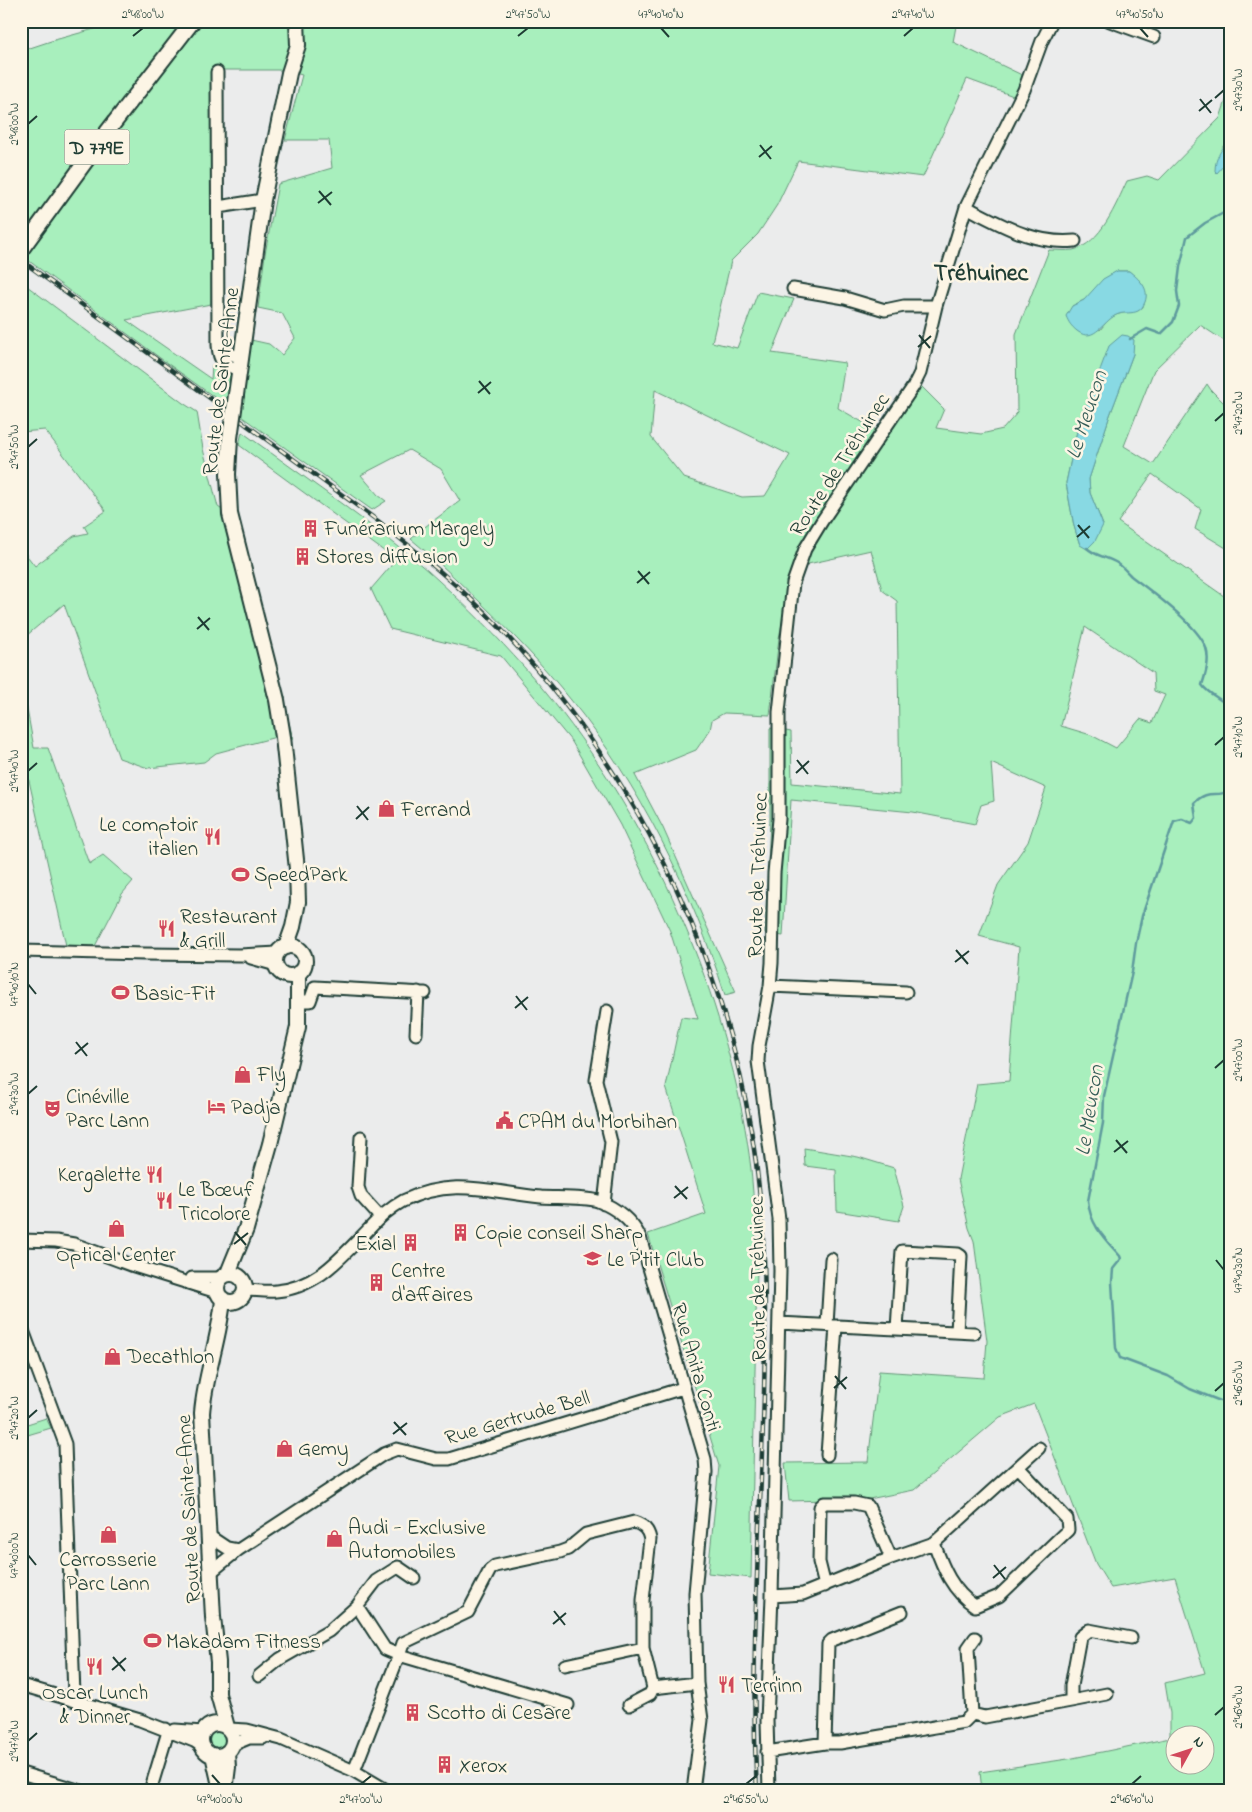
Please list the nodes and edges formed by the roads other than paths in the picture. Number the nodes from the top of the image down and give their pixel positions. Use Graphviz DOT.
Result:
graph roads {
  1 [pos="201,21"];
  2 [pos="206,21"];
  3 [pos="288,21"];
  4 [pos="297,21"];
  5 [pos="1052,21"];
  6 [pos="1110,21"];
  7 [pos="192,28"];
  8 [pos="1154,37"];
  9 [pos="217,72"];
  10 [pos="289,73"];
  11 [pos="263,200"];
  12 [pos="218,207"];
  13 [pos="966,207"];
  14 [pos="1075,241"];
  15 [pos="21,250"];
  16 [pos="793,290"];
  17 [pos="936,306"];
  18 [pos="240,364"];
  19 [pos="21,951"];
  20 [pos="287,960"];
  21 [pos="770,986"];
  22 [pos="906,992"];
  23 [pos="298,1001"];
  24 [pos="607,1010"];
  25 [pos="416,1034"];
  26 [pos="294,1040"];
  27 [pos="362,1137"];
  28 [pos="604,1204"];
  29 [pos="380,1217"];
  30 [pos="21,1240"];
  31 [pos="831,1259"];
  32 [pos="230,1287"];
  33 [pos="779,1323"];
  34 [pos="21,1325"];
  35 [pos="832,1326"];
  36 [pos="897,1329"];
  37 [pos="957,1332"];
  38 [pos="974,1333"];
  39 [pos="683,1388"];
  40 [pos="1039,1448"];
  41 [pos="827,1455"];
  42 [pos="1019,1468"];
  43 [pos="209,1536"];
  44 [pos="934,1543"];
  45 [pos="238,1550"];
  46 [pos="891,1558"];
  47 [pos="211,1572"];
  48 [pos="414,1578"];
  49 [pos="825,1586"];
  50 [pos="772,1596"];
  51 [pos="357,1606"];
  52 [pos="902,1612"];
  53 [pos="974,1638"];
  54 [pos="1131,1638"];
  55 [pos="643,1648"];
  56 [pos="399,1655"];
  57 [pos="565,1665"];
  58 [pos="259,1676"];
  59 [pos="697,1683"];
  60 [pos="21,1685"];
  61 [pos="653,1688"];
  62 [pos="218,1694"];
  63 [pos="1107,1694"];
  64 [pos="72,1699"];
  65 [pos="1071,1701"];
  66 [pos="568,1705"];
  67 [pos="629,1705"];
  68 [pos="972,1714"];
  69 [pos="228,1728"];
  70 [pos="168,1730"];
  71 [pos="275,1737"];
  72 [pos="208,1740"];
  73 [pos="825,1743"];
  74 [pos="230,1749"];
  75 [pos="766,1752"];
  76 [pos="354,1770"];
  77 [pos="21,1773"];
  78 [pos="81,1791"];
  79 [pos="150,1791"];
  80 [pos="224,1791"];
  81 [pos="388,1791"];
  82 [pos="693,1791"];
  83 [pos="769,1791"];
  1 -- 7 [label="main road, D 779E"];
  2 -- 7 [label="main road, D 779E"];
  3 -- 10 [label="main road, Route de Sainte-Anne"];
  4 -- 10 [label="main road, Route de Sainte-Anne"];
  5 -- 13 [label="street, Route de Tréhuinec"];
  6 -- 8 [label="street"];
  7 -- 15 [label="main road, D 779E"];
  9 -- 12 [label="street"];
  10 -- 11 [label="main road, Route de Sainte-Anne"];
  11 -- 12 [label="street"];
  11 -- 18 [label="main road, Route de Sainte-Anne"];
  12 -- 18 [label="street"];
  13 -- 14 [label="street"];
  13 -- 17 [label="street, Route de Tréhuinec"];
  16 -- 17 [label="street"];
  17 -- 21 [label="street, Route de Tréhuinec"];
  18 -- 20 [label="main road, Route de Sainte-Anne, bridge"];
  19 -- 20 [label="street"];
  20 -- 23 [label="main road, Route de Sainte-Anne"];
  20 -- 26 [label="main road, Route de Sainte-Anne"];
  21 -- 22 [label="street"];
  21 -- 33 [label="street, Route de Tréhuinec"];
  23 -- 25 [label="street"];
  23 -- 26 [label="main road, Route de Sainte-Anne"];
  24 -- 28 [label="street"];
  26 -- 32 [label="main road, Route de Sainte-Anne"];
  27 -- 29 [label="street"];
  28 -- 29 [label="street, Rue Anita Conti"];
  28 -- 39 [label="street, Rue Anita Conti"];
  29 -- 32 [label="street, Rue Anita Conti"];
  30 -- 32 [label="street, Rue Anita Conti"];
  31 -- 35 [label="street"];
  32 -- 43 [label="main road, Route de Sainte-Anne"];
  33 -- 35 [label="street"];
  33 -- 50 [label="street, Route de Tréhuinec"];
  34 -- 64 [label="street"];
  35 -- 36 [label="street"];
  35 -- 41 [label="street"];
  36 -- 37 [label="street"];
  36 -- 37 [label="street"];
  37 -- 38 [label="street"];
  39 -- 45 [label="street, Rue Gertrude Bell"];
  39 -- 59 [label="street, Rue Anita Conti"];
  40 -- 42 [label="street"];
  42 -- 44 [label="street"];
  42 -- 44 [label="street"];
  43 -- 45 [label="street"];
  43 -- 47 [label="main road, Route de Sainte-Anne"];
  44 -- 46 [label="street"];
  45 -- 47 [label="street, Rue Gertrude Bell"];
  46 -- 49 [label="street"];
  46 -- 49 [label="street"];
  47 -- 62 [label="main road, Route de Sainte-Anne"];
  48 -- 51 [label="street"];
  49 -- 50 [label="street"];
  50 -- 75 [label="street, Route de Tréhuinec"];
  51 -- 56 [label="street"];
  51 -- 58 [label="street"];
  52 -- 73 [label="street"];
  53 -- 68 [label="street"];
  54 -- 65 [label="street"];
  55 -- 56 [label="street"];
  55 -- 57 [label="street"];
  55 -- 61 [label="street"];
  56 -- 66 [label="street"];
  56 -- 76 [label="street"];
  59 -- 61 [label="street"];
  59 -- 82 [label="street, Rue Anita Conti"];
  60 -- 64 [label="street"];
  61 -- 67 [label="street"];
  62 -- 69 [label="main road, Route de Sainte-Anne"];
  62 -- 72 [label="main road, Route de Sainte-Anne"];
  63 -- 65 [label="street"];
  64 -- 70 [label="street"];
  65 -- 68 [label="street"];
  68 -- 73 [label="street"];
  69 -- 71 [label="street"];
  69 -- 72 [label="main road"];
  69 -- 74 [label="main road, Route de Sainte-Anne"];
  70 -- 72 [label="street"];
  70 -- 79 [label="street"];
  71 -- 74 [label="street"];
  71 -- 76 [label="street"];
  72 -- 74 [label="main road"];
  72 -- 80 [label="main road, Route de Sainte-Anne"];
  73 -- 75 [label="street"];
  74 -- 80 [label="main road, Route de Sainte-Anne"];
  75 -- 83 [label="street, Route de Tréhuinec"];
  76 -- 81 [label="street"];
  77 -- 78 [label="street"];
}
